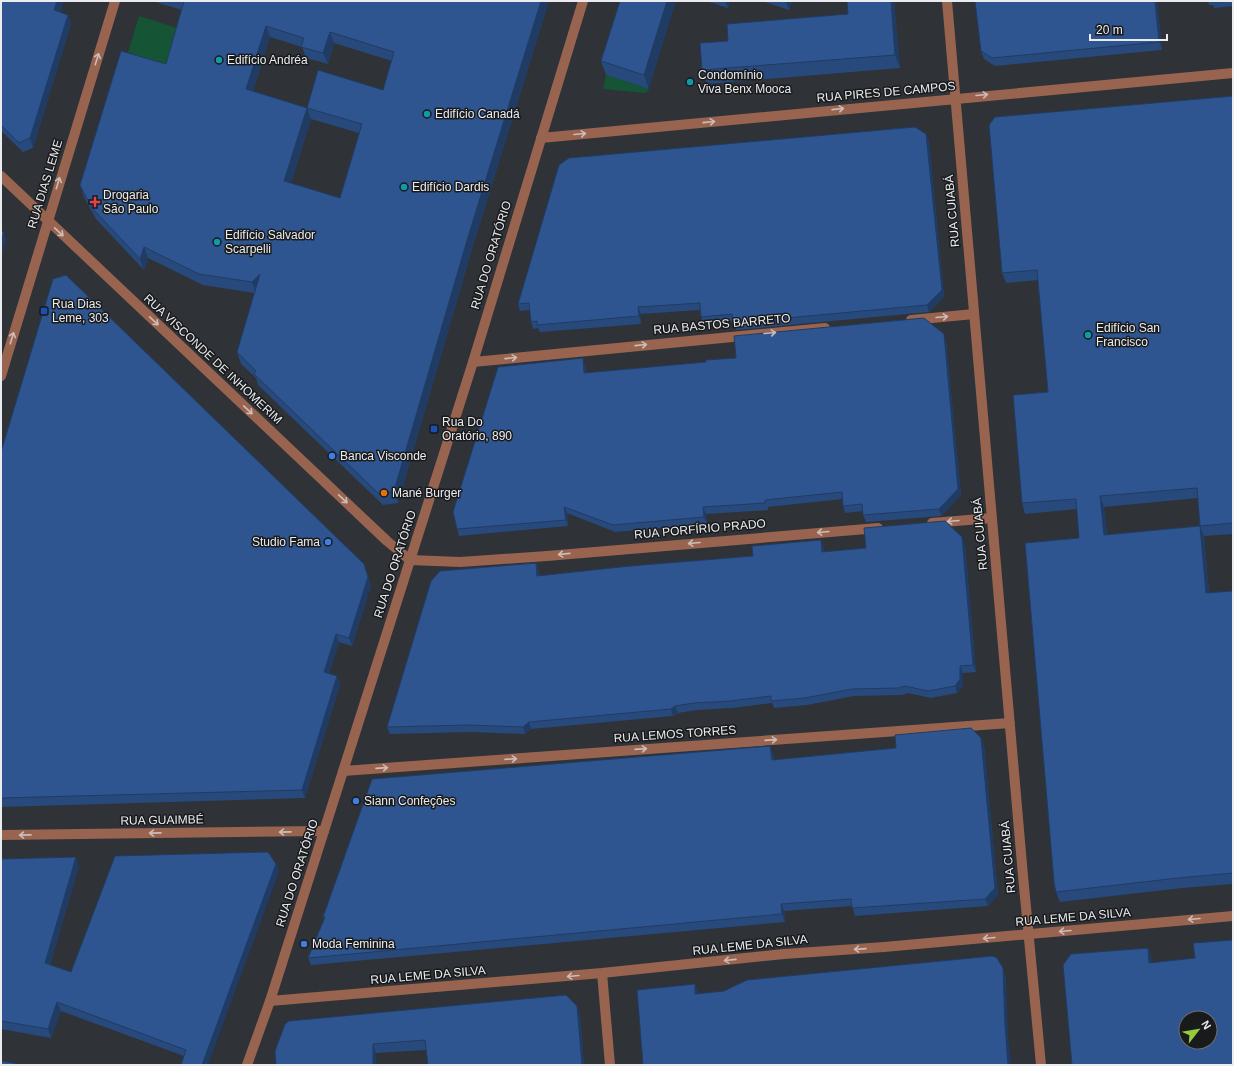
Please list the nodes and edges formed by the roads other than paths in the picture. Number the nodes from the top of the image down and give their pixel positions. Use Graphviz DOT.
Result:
graph roads {
  1 [pos="115,1"];
  2 [pos="582,1"];
  3 [pos="947,1"];
  4 [pos="1233,73"];
  5 [pos="955,98"];
  6 [pos="541,138"];
  7 [pos="1,176"];
  8 [pos="47,221"];
  9 [pos="974,314"];
  10 [pos="903,321"];
  11 [pos="831,327"];
  12 [pos="473,362"];
  13 [pos="1,376"];
  14 [pos="992,518"];
  15 [pos="920,524"];
  16 [pos="889,527"];
  17 [pos="410,560"];
  18 [pos="1010,723"];
  19 [pos="343,771"];
  20 [pos="324,831"];
  21 [pos="1,835"];
  22 [pos="1233,916"];
  23 [pos="1028,934"];
  24 [pos="602,973"];
  25 [pos="270,1001"];
  26 [pos="247,1065"];
  27 [pos="610,1065"];
  28 [pos="1041,1065"];
  8 -- 1 [label="street, RUA DIAS LEME, one-way"];
  2 -- 6 [label="street, RUA DO ORATÓRIO"];
  3 -- 5 [label="street, RUA CUIABÁ"];
  5 -- 4 [label="street, RUA PIRES DE CAMPOS, one-way"];
  6 -- 5 [label="street, RUA PIRES DE CAMPOS, one-way"];
  5 -- 9 [label="street, RUA CUIABÁ"];
  6 -- 12 [label="street, RUA DO ORATÓRIO"];
  7 -- 8 [label="street, RUA VISCONDE DE INHOMERIM"];
  13 -- 8 [label="street, RUA DIAS LEME, one-way"];
  8 -- 17 [label="street, RUA VISCONDE DE INHOMERIM, one-way"];
  10 -- 9 [label="street, one-way"];
  9 -- 14 [label="street, RUA CUIABÁ"];
  12 -- 11 [label="street, RUA BASTOS BARRETO, one-way"];
  12 -- 17 [label="street, RUA DO ORATÓRIO"];
  14 -- 15 [label="street, one-way"];
  14 -- 18 [label="street, RUA CUIABÁ"];
  16 -- 17 [label="street, RUA PORFÍRIO PRADO, one-way"];
  17 -- 19 [label="street, RUA DO ORATÓRIO"];
  19 -- 18 [label="street, RUA LEMOS TORRES, one-way"];
  18 -- 23 [label="street, RUA CUIABÁ"];
  19 -- 20 [label="street, RUA DO ORATÓRIO"];
  20 -- 21 [label="street, RUA GUAIMBÉ, one-way"];
  20 -- 25 [label="street, RUA DO ORATÓRIO"];
  22 -- 23 [label="street, RUA LEME DA SILVA, one-way"];
  23 -- 24 [label="street, RUA LEME DA SILVA, one-way"];
  23 -- 28 [label="street, RUA CUIABÁ"];
  24 -- 25 [label="street, RUA LEME DA SILVA, one-way"];
  24 -- 27 [label="street"];
  25 -- 26 [label="street, RUA DO ORATÓRIO"];
}
